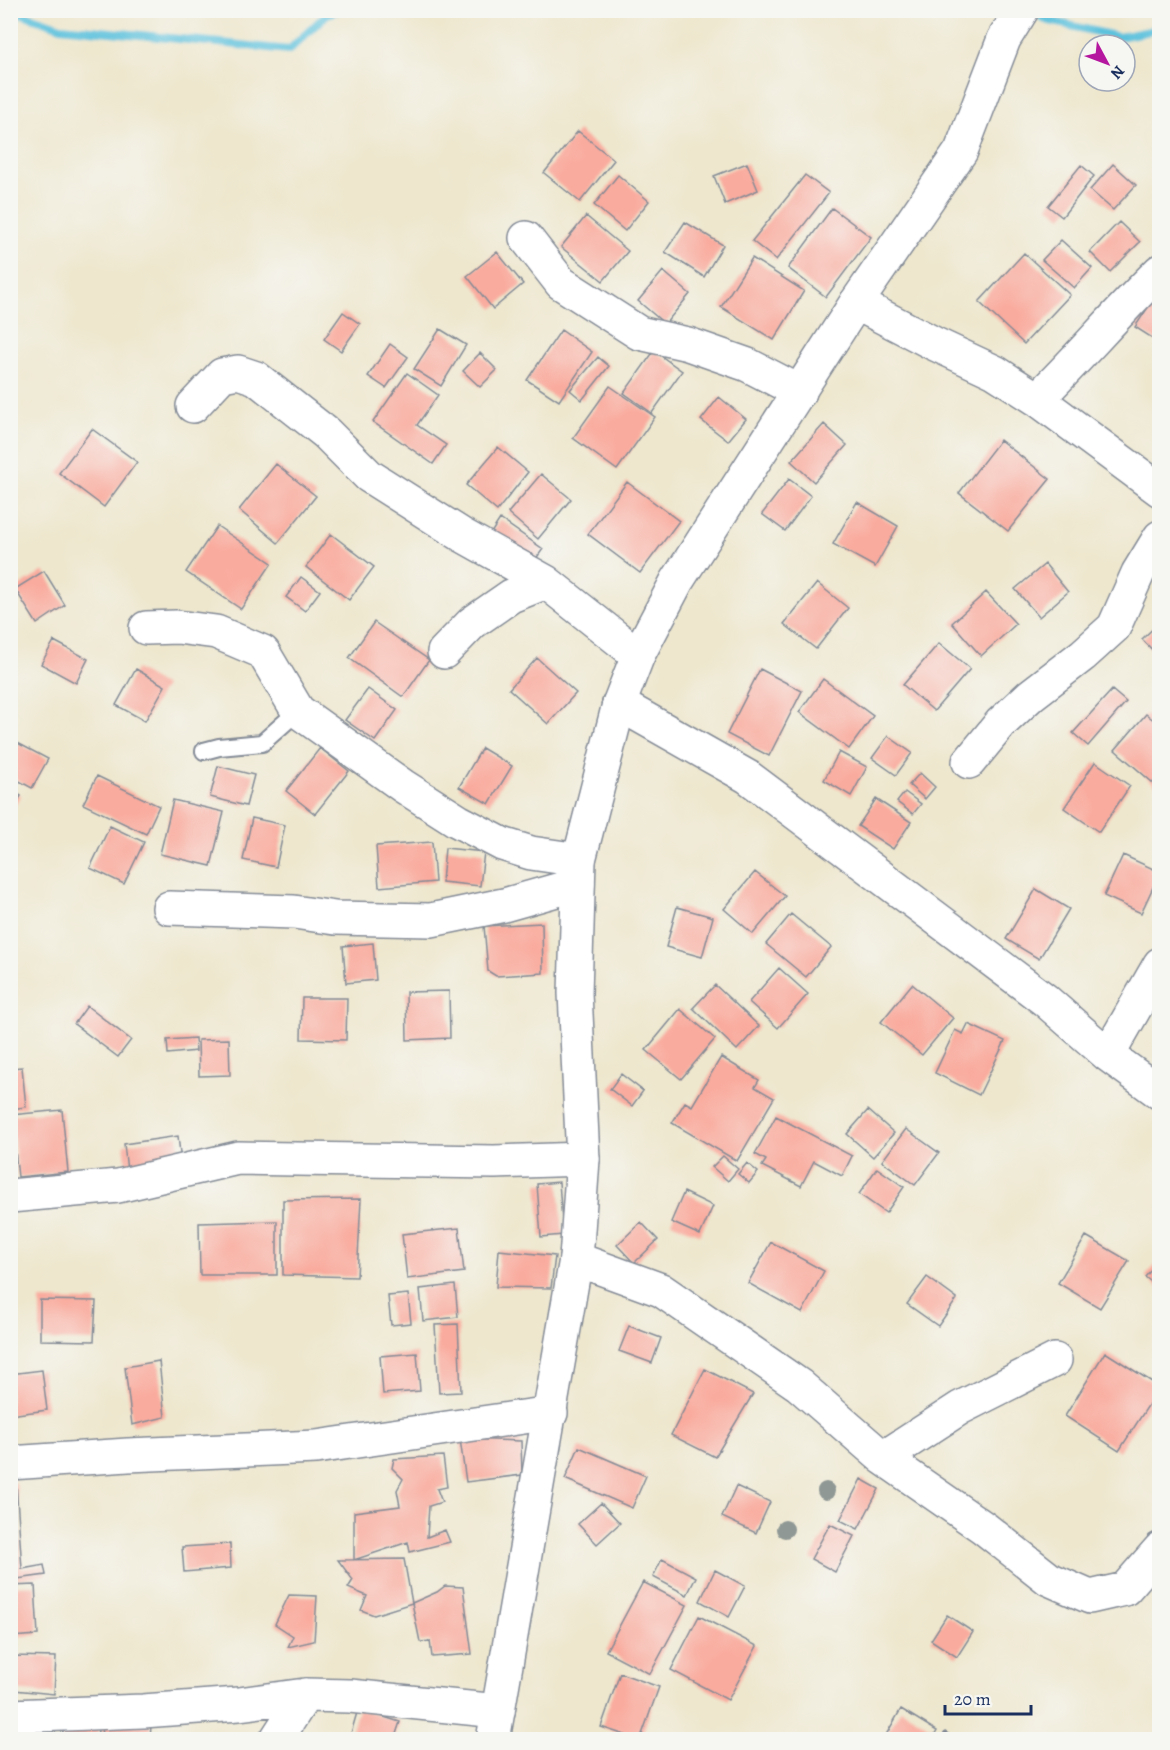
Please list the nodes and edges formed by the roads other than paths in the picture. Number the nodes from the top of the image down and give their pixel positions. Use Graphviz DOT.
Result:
graph roads {
  1 [pos="1022,10"];
  2 [pos="525,237"];
  3 [pos="1160,272"];
  4 [pos="856,303"];
  5 [pos="800,392"];
  6 [pos="1037,399"];
  7 [pos="193,406"];
  8 [pos="1160,490"];
  9 [pos="1160,537"];
  10 [pos="546,582"];
  11 [pos="146,628"];
  12 [pos="444,652"];
  13 [pos="638,655"];
  14 [pos="619,704"];
  15 [pos="298,711"];
  16 [pos="204,751"];
  17 [pos="969,762"];
  18 [pos="579,872"];
  19 [pos="169,908"];
  20 [pos="1160,964"];
  21 [pos="1108,1055"];
  22 [pos="1160,1093"];
  23 [pos="583,1159"];
  24 [pos="10,1196"];
  25 [pos="576,1259"];
  26 [pos="1055,1360"];
  27 [pos="551,1413"];
  28 [pos="883,1458"];
  29 [pos="10,1463"];
  30 [pos="1160,1549"];
  31 [pos="305,1695"];
  32 [pos="10,1716"];
  33 [pos="495,1725"];
  34 [pos="276,1740"];
  1 -- 4 [label="street"];
  2 -- 5 [label="street"];
  3 -- 6 [label="street"];
  4 -- 5 [label="street"];
  4 -- 6 [label="street"];
  5 -- 13 [label="street"];
  6 -- 8 [label="street"];
  7 -- 10 [label="street"];
  9 -- 17 [label="street"];
  10 -- 12 [label="street"];
  10 -- 13 [label="street"];
  11 -- 15 [label="street"];
  13 -- 14 [label="street"];
  14 -- 18 [label="street"];
  14 -- 21 [label="street"];
  15 -- 16 [label="lane"];
  15 -- 18 [label="street"];
  18 -- 19 [label="street"];
  18 -- 23 [label="street"];
  20 -- 21 [label="street"];
  21 -- 22 [label="street"];
  23 -- 24 [label="street"];
  23 -- 25 [label="street"];
  25 -- 27 [label="street"];
  25 -- 28 [label="street"];
  26 -- 28 [label="street"];
  27 -- 29 [label="street"];
  27 -- 33 [label="street"];
  28 -- 30 [label="street"];
  31 -- 32 [label="street"];
  31 -- 33 [label="street"];
  31 -- 34 [label="street"];
}
